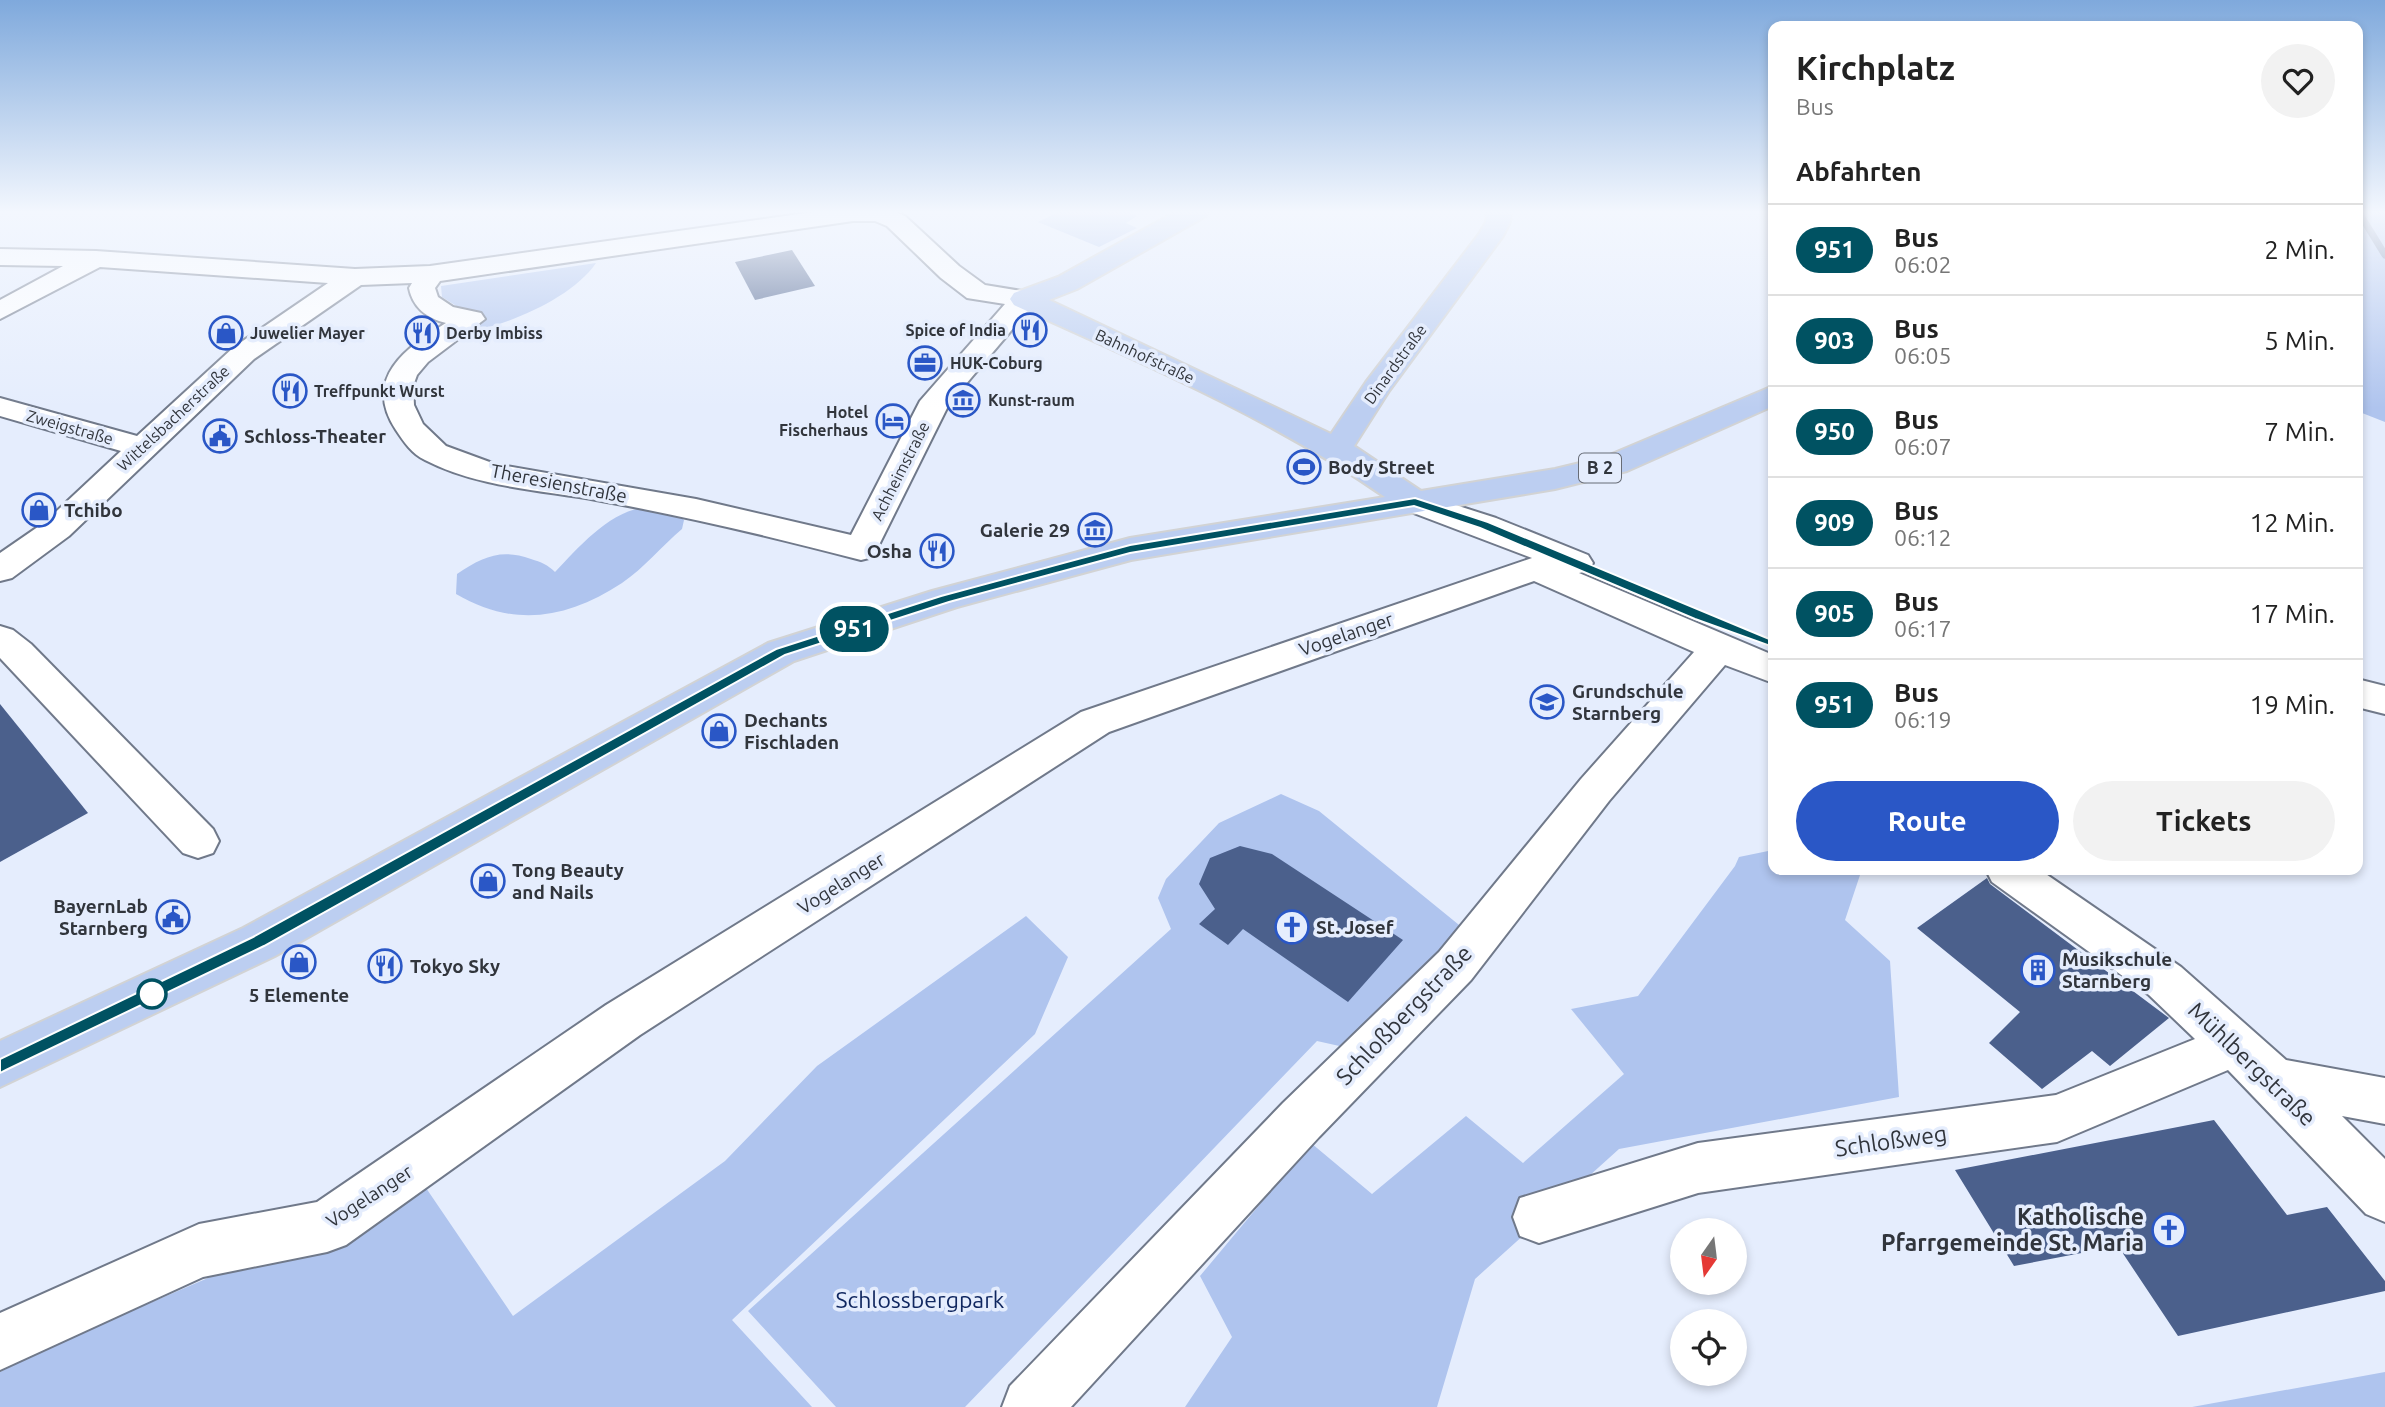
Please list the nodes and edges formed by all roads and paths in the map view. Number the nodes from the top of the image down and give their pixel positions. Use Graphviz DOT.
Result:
graph roads {
  1 [pos="65,277"];
  2 [pos="350,277"];
  3 [pos="355,277"];
  4 [pos="364,277"];
  5 [pos="428,277"];
  6 [pos="956,277"];
  7 [pos="1077,277"];
  8 [pos="1460,277"];
  9 [pos="1024,299"];
  10 [pos="0,312"];
  11 [pos="1768,397"];
  12 [pos="0,407"];
  13 [pos="141,447"];
  14 [pos="1337,449"];
  15 [pos="1415,502"];
  16 [pos="861,549"];
  17 [pos="0,570"];
  18 [pos="0,639"];
  19 [pos="1768,641"];
  20 [pos="1719,648"];
  21 [pos="1768,668"];
  22 [pos="2363,694"];
  23 [pos="2385,700"];
  24 [pos="198,841"];
  25 [pos="2014,875"];
  26 [pos="2236,1044"];
  27 [pos="0,1065"];
  28 [pos="2273,1080"];
  29 [pos="2385,1101"];
  30 [pos="2385,1196"];
  31 [pos="1539,1217"];
  32 [pos="0,1342"];
  33 [pos="1031,1407"];
  1 -- 10 [label="street"];
  2 -- 3 [label="street"];
  3 -- 4 [label="street"];
  3 -- 13 [label="street, Wittelsbacherstraße"];
  5 -- 16 [label="street, Theresienstraße"];
  6 -- 9 [label="street, Bahnhofstraße"];
  7 -- 9 [label="main road"];
  8 -- 14 [label="main road, Dinardstraße"];
  9 -- 14 [label="main road, Bahnhofstraße"];
  9 -- 16 [label="street, Achheimstraße"];
  11 -- 15 [label="main road, B 2"];
  12 -- 13 [label="street, Zweigstraße"];
  13 -- 17 [label="street, Wittelsbacherstraße"];
  14 -- 15 [label="main road, Bahnhofstraße"];
  15 -- 19 [label="street"];
  15 -- 27 [label="main road, B 2"];
  18 -- 24 [label="street"];
  20 -- 21 [label="street"];
  20 -- 32 [label="street, Vogelanger"];
  20 -- 33 [label="street, Schloßbergstraße"];
  22 -- 23 [label="street"];
  25 -- 26 [label="street, Mühlbergstraße"];
  26 -- 28 [label="street, Mühlbergstraße"];
  26 -- 31 [label="street, Schloßweg"];
  28 -- 29 [label="street"];
  28 -- 30 [label="street, Mühlbergstraße"];
}
